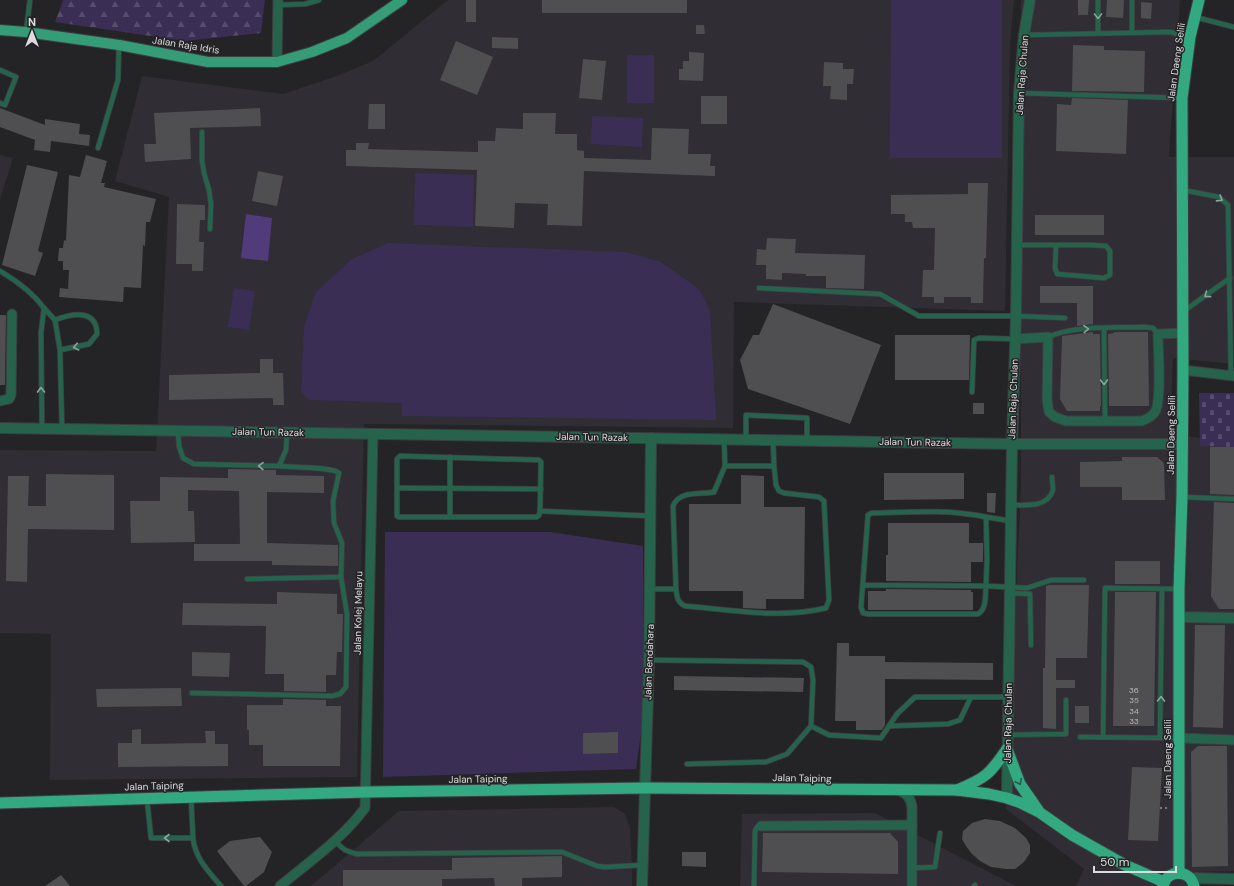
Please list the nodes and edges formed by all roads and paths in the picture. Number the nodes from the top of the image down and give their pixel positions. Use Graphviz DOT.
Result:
graph roads {
  1 [pos="30,0"];
  2 [pos="319,0"];
  3 [pos="402,0"];
  4 [pos="1030,0"];
  5 [pos="1098,0"];
  6 [pos="1132,0"];
  7 [pos="1199,0"];
  8 [pos="278,3"];
  9 [pos="1195,16"];
  10 [pos="1234,27"];
  11 [pos="0,30"];
  12 [pos="26,32"];
  13 [pos="1098,32"];
  14 [pos="1132,32"];
  15 [pos="1024,35"];
  16 [pos="1190,37"];
  17 [pos="119,46"];
  18 [pos="277,62"];
  19 [pos="0,70"];
  20 [pos="1019,93"];
  21 [pos="1182,98"];
  22 [pos="0,103"];
  23 [pos="202,132"];
  24 [pos="98,148"];
  25 [pos="1183,190"];
  26 [pos="210,229"];
  27 [pos="1017,245"];
  28 [pos="1056,245"];
  29 [pos="0,271"];
  30 [pos="1230,278"];
  31 [pos="759,288"];
  32 [pos="44,308"];
  33 [pos="1184,312"];
  34 [pos="12,314"];
  35 [pos="1016,316"];
  36 [pos="1065,318"];
  37 [pos="55,320"];
  38 [pos="1104,329"];
  39 [pos="1183,333"];
  40 [pos="1158,334"];
  41 [pos="1048,337"];
  42 [pos="1015,339"];
  43 [pos="60,350"];
  44 [pos="1183,370"];
  45 [pos="1232,376"];
  46 [pos="972,392"];
  47 [pos="0,401"];
  48 [pos="1105,421"];
  49 [pos="0,428"];
  50 [pos="42,429"];
  51 [pos="62,429"];
  52 [pos="178,431"];
  53 [pos="287,432"];
  54 [pos="373,434"];
  55 [pos="651,438"];
  56 [pos="724,439"];
  57 [pos="746,439"];
  58 [pos="773,440"];
  59 [pos="807,440"];
  60 [pos="1012,444"];
  61 [pos="1183,444"];
  62 [pos="450,456"];
  63 [pos="279,466"];
  64 [pos="725,466"];
  65 [pos="774,466"];
  66 [pos="1052,477"];
  67 [pos="397,488"];
  68 [pos="450,488"];
  69 [pos="541,489"];
  70 [pos="1182,497"];
  71 [pos="1234,499"];
  72 [pos="1011,506"];
  73 [pos="540,511"];
  74 [pos="651,516"];
  75 [pos="450,517"];
  76 [pos="986,517"];
  77 [pos="1011,521"];
  78 [pos="341,577"];
  79 [pos="247,579"];
  80 [pos="1084,580"];
  81 [pos="863,585"];
  82 [pos="986,586"];
  83 [pos="651,589"];
  84 [pos="676,589"];
  85 [pos="1162,589"];
  86 [pos="1010,590"];
  87 [pos="1179,590"];
  88 [pos="1179,617"];
  89 [pos="1234,618"];
  90 [pos="1031,645"];
  91 [pos="649,660"];
  92 [pos="192,693"];
  93 [pos="971,697"];
  94 [pos="1008,697"];
  95 [pos="1066,700"];
  96 [pos="811,726"];
  97 [pos="890,726"];
  98 [pos="1008,735"];
  99 [pos="1080,737"];
  100 [pos="1103,737"];
  101 [pos="1160,738"];
  102 [pos="1179,738"];
  103 [pos="1234,740"];
  104 [pos="1007,749"];
  105 [pos="687,764"];
  106 [pos="645,788"];
  107 [pos="957,790"];
  108 [pos="900,791"];
  109 [pos="928,791"];
  110 [pos="366,792"];
  111 [pos="191,797"];
  112 [pos="147,798"];
  113 [pos="1007,798"];
  114 [pos="0,803"];
  115 [pos="912,806"];
  116 [pos="1039,812"];
  117 [pos="912,825"];
  118 [pos="761,826"];
  119 [pos="940,833"];
  120 [pos="193,838"];
  121 [pos="334,841"];
  122 [pos="643,865"];
  123 [pos="912,868"];
  124 [pos="1179,872"];
  125 [pos="1206,878"];
  126 [pos="1234,879"];
  127 [pos="1192,882"];
  128 [pos="1163,884"];
  129 [pos="221,886"];
  130 [pos="280,886"];
  131 [pos="642,886"];
  132 [pos="754,886"];
  133 [pos="912,886"];
  134 [pos="1216,886"];
  1 -- 12 [label="lane"];
  2 -- 8 [label="lane"];
  3 -- 18 [label="main road, Jalan Raja Idris"];
  4 -- 15 [label="street, Jalan Raja Chulan"];
  5 -- 13 [label="lane, one-way"];
  6 -- 14 [label="lane"];
  7 -- 9 [label="highway, Jalan Daeng Selili"];
  8 -- 18 [label="street"];
  9 -- 10 [label="lane"];
  9 -- 16 [label="highway, Jalan Daeng Selili"];
  11 -- 12 [label="main road, Jalan Raja Idris"];
  12 -- 17 [label="main road, Jalan Raja Idris"];
  13 -- 14 [label="lane"];
  13 -- 15 [label="lane"];
  14 -- 16 [label="lane"];
  15 -- 20 [label="street, Jalan Raja Chulan"];
  16 -- 21 [label="highway, Jalan Daeng Selili"];
  17 -- 18 [label="main road, Jalan Raja Idris"];
  17 -- 24 [label="lane"];
  19 -- 22 [label="lane"];
  20 -- 21 [label="lane"];
  20 -- 27 [label="street, Jalan Raja Chulan"];
  21 -- 25 [label="highway, Jalan Daeng Selili"];
  23 -- 26 [label="lane"];
  25 -- 30 [label="lane, one-way"];
  25 -- 33 [label="highway, Jalan Daeng Selili"];
  27 -- 28 [label="lane"];
  27 -- 35 [label="street, Jalan Raja Chulan"];
  28 -- 28 [label="lane"];
  29 -- 32 [label="lane"];
  30 -- 33 [label="lane, one-way"];
  30 -- 45 [label="lane"];
  31 -- 35 [label="lane"];
  32 -- 37 [label="lane"];
  50 -- 32 [label="lane, one-way"];
  33 -- 39 [label="highway, Jalan Daeng Selili"];
  34 -- 47 [label="street"];
  35 -- 36 [label="lane"];
  35 -- 42 [label="street, Jalan Raja Chulan"];
  37 -- 43 [label="lane"];
  37 -- 43 [label="lane, one-way"];
  38 -- 40 [label="lane"];
  41 -- 38 [label="lane, one-way"];
  38 -- 48 [label="lane, one-way"];
  39 -- 40 [label="street"];
  39 -- 44 [label="highway, Jalan Daeng Selili"];
  40 -- 48 [label="street"];
  41 -- 42 [label="street"];
  41 -- 48 [label="street"];
  42 -- 46 [label="lane"];
  42 -- 60 [label="street, Jalan Raja Chulan"];
  43 -- 51 [label="lane"];
  44 -- 45 [label="street"];
  44 -- 61 [label="highway, Jalan Daeng Selili"];
  49 -- 50 [label="street, Jalan Tun Razak"];
  50 -- 51 [label="street, Jalan Tun Razak"];
  51 -- 52 [label="street, Jalan Tun Razak"];
  52 -- 53 [label="street, Jalan Tun Razak"];
  63 -- 52 [label="lane, one-way"];
  53 -- 54 [label="street, Jalan Tun Razak"];
  53 -- 63 [label="lane"];
  54 -- 55 [label="street, Jalan Tun Razak"];
  54 -- 110 [label="street, Jalan Kolej Melayu"];
  55 -- 56 [label="street, Jalan Tun Razak"];
  55 -- 74 [label="street, Jalan Bendahara"];
  56 -- 57 [label="street, Jalan Tun Razak"];
  56 -- 64 [label="lane"];
  57 -- 58 [label="street, Jalan Tun Razak"];
  57 -- 59 [label="lane"];
  58 -- 59 [label="street, Jalan Tun Razak"];
  58 -- 65 [label="lane"];
  59 -- 60 [label="street, Jalan Tun Razak"];
  60 -- 61 [label="street, Jalan Tun Razak"];
  60 -- 72 [label="street, Jalan Raja Chulan"];
  61 -- 70 [label="highway, Jalan Daeng Selili"];
  62 -- 67 [label="lane"];
  62 -- 68 [label="lane"];
  62 -- 69 [label="lane"];
  63 -- 78 [label="lane"];
  64 -- 65 [label="lane"];
  64 -- 84 [label="lane"];
  65 -- 84 [label="lane"];
  66 -- 72 [label="lane"];
  67 -- 68 [label="lane"];
  67 -- 75 [label="lane"];
  68 -- 69 [label="lane"];
  68 -- 75 [label="lane"];
  69 -- 73 [label="lane"];
  70 -- 71 [label="lane"];
  70 -- 87 [label="highway, Jalan Daeng Selili"];
  72 -- 77 [label="street, Jalan Raja Chulan"];
  73 -- 74 [label="lane"];
  73 -- 75 [label="lane"];
  74 -- 83 [label="street, Jalan Bendahara"];
  76 -- 77 [label="lane"];
  76 -- 81 [label="lane"];
  76 -- 82 [label="lane"];
  77 -- 86 [label="street, Jalan Raja Chulan"];
  78 -- 79 [label="lane"];
  78 -- 92 [label="lane"];
  80 -- 86 [label="lane"];
  81 -- 82 [label="lane"];
  81 -- 82 [label="lane"];
  82 -- 86 [label="lane"];
  83 -- 84 [label="lane"];
  83 -- 91 [label="street, Jalan Bendahara"];
  85 -- 87 [label="lane"];
  85 -- 100 [label="lane"];
  101 -- 85 [label="lane, one-way"];
  86 -- 90 [label="lane"];
  86 -- 94 [label="street, Jalan Raja Chulan"];
  87 -- 88 [label="highway, Jalan Daeng Selili"];
  88 -- 89 [label="street"];
  88 -- 102 [label="highway, Jalan Daeng Selili"];
  91 -- 96 [label="lane"];
  91 -- 106 [label="street, Jalan Bendahara"];
  93 -- 94 [label="lane"];
  93 -- 97 [label="lane"];
  93 -- 97 [label="lane"];
  94 -- 98 [label="street, Jalan Raja Chulan"];
  95 -- 98 [label="lane"];
  96 -- 97 [label="lane"];
  96 -- 105 [label="lane"];
  98 -- 104 [label="street, Jalan Raja Chulan"];
  99 -- 100 [label="lane"];
  100 -- 101 [label="lane"];
  101 -- 102 [label="lane"];
  102 -- 103 [label="street"];
  102 -- 124 [label="highway, Jalan Daeng Selili"];
  104 -- 107 [label="highway"];
  104 -- 113 [label="street, Jalan Raja Chulan"];
  104 -- 116 [label="highway, one-way"];
  106 -- 108 [label="highway, Jalan Taiping"];
  106 -- 110 [label="highway, Jalan Taiping"];
  106 -- 122 [label="street, Jalan Bendahara"];
  107 -- 109 [label="highway, Jalan Taiping"];
  107 -- 113 [label="highway"];
  108 -- 109 [label="highway, Jalan Taiping"];
  108 -- 115 [label="street"];
  109 -- 115 [label="street"];
  110 -- 111 [label="highway, Jalan Taiping"];
  110 -- 121 [label="street, Jalan Kolej Melayu"];
  111 -- 112 [label="highway, Jalan Taiping"];
  111 -- 120 [label="lane"];
  112 -- 114 [label="highway, Jalan Taiping"];
  120 -- 112 [label="lane, one-way"];
  113 -- 116 [label="highway"];
  115 -- 117 [label="street"];
  116 -- 128 [label="highway"];
  117 -- 118 [label="street"];
  117 -- 123 [label="street"];
  118 -- 132 [label="lane"];
  119 -- 123 [label="lane"];
  120 -- 129 [label="lane"];
  121 -- 122 [label="lane"];
  121 -- 130 [label="street, Jalan Kolej Melayu"];
  122 -- 131 [label="street, Jalan Bendahara"];
  123 -- 133 [label="street"];
  124 -- 127 [label="highway"];
  124 -- 128 [label="highway"];
  125 -- 126 [label="street"];
  125 -- 127 [label="street"];
  125 -- 134 [label="street"];
}
